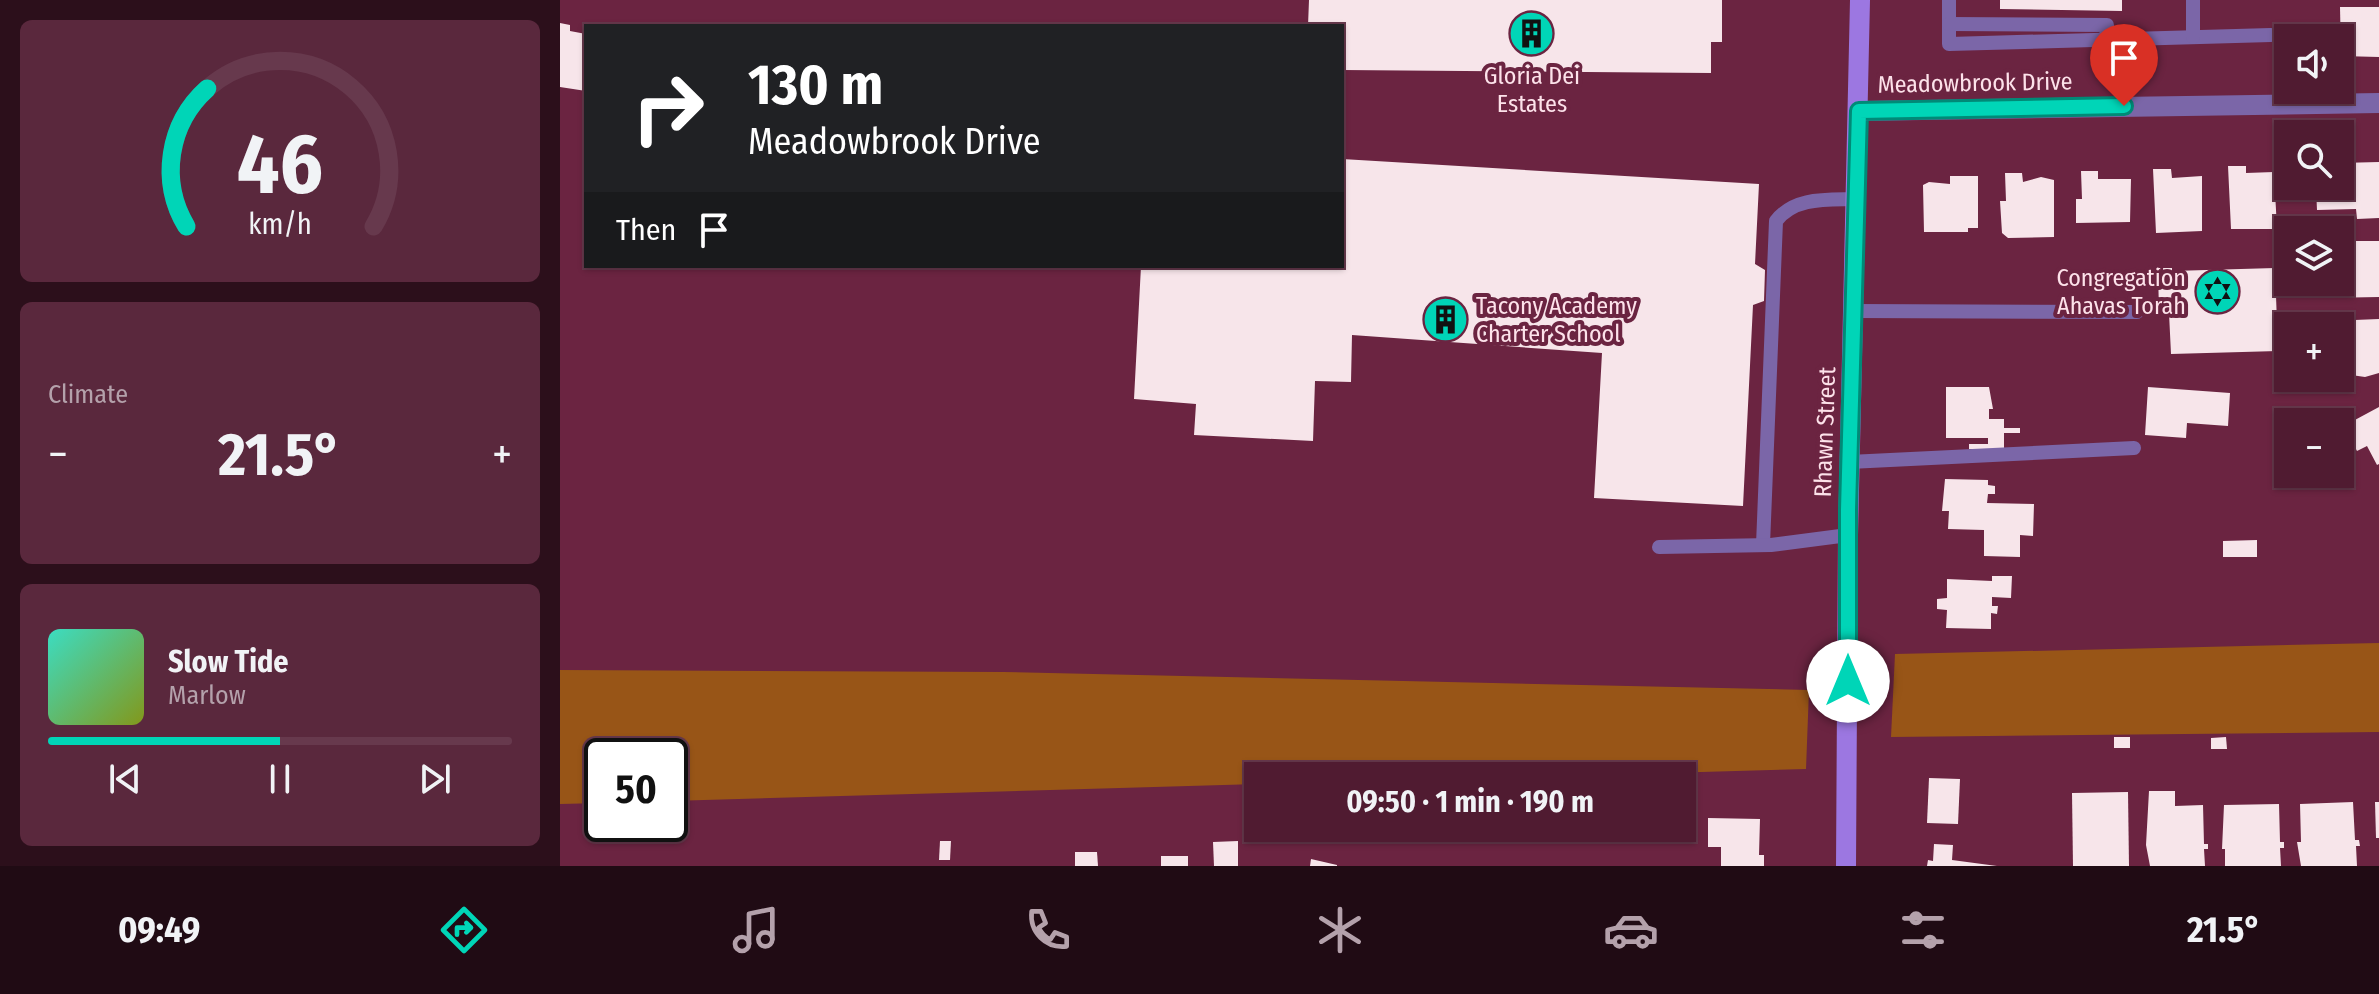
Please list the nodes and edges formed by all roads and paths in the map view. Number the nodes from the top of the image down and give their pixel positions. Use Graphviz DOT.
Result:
graph roads {
  1 [pos="1860,0"];
  2 [pos="1949,0"];
  3 [pos="2193,0"];
  4 [pos="1949,24"];
  5 [pos="2271,35"];
  6 [pos="2193,37"];
  7 [pos="2106,40"];
  8 [pos="2379,103"];
  9 [pos="1859,111"];
  10 [pos="1857,199"];
  11 [pos="1854,311"];
  12 [pos="2137,312"];
  13 [pos="2134,448"];
  14 [pos="1849,462"];
  15 [pos="1848,535"];
  16 [pos="1763,545"];
  17 [pos="1659,547"];
  18 [pos="1846,866"];
  1 -- 9 [label="main road, Rhawn Street"];
  2 -- 4 [label="lane"];
  3 -- 6 [label="lane"];
  4 -- 7 [label="lane"];
  4 -- 7 [label="lane"];
  5 -- 6 [label="lane"];
  6 -- 7 [label="lane"];
  8 -- 9 [label="street, Meadowbrook Drive"];
  9 -- 10 [label="main road, Rhawn Street"];
  10 -- 11 [label="main road, Rhawn Street"];
  10 -- 16 [label="lane"];
  11 -- 12 [label="lane"];
  11 -- 14 [label="main road, Rhawn Street"];
  13 -- 14 [label="lane"];
  14 -- 15 [label="main road, Rhawn Street"];
  15 -- 16 [label="lane"];
  15 -- 18 [label="main road, Rhawn Street"];
  16 -- 17 [label="lane"];
}
